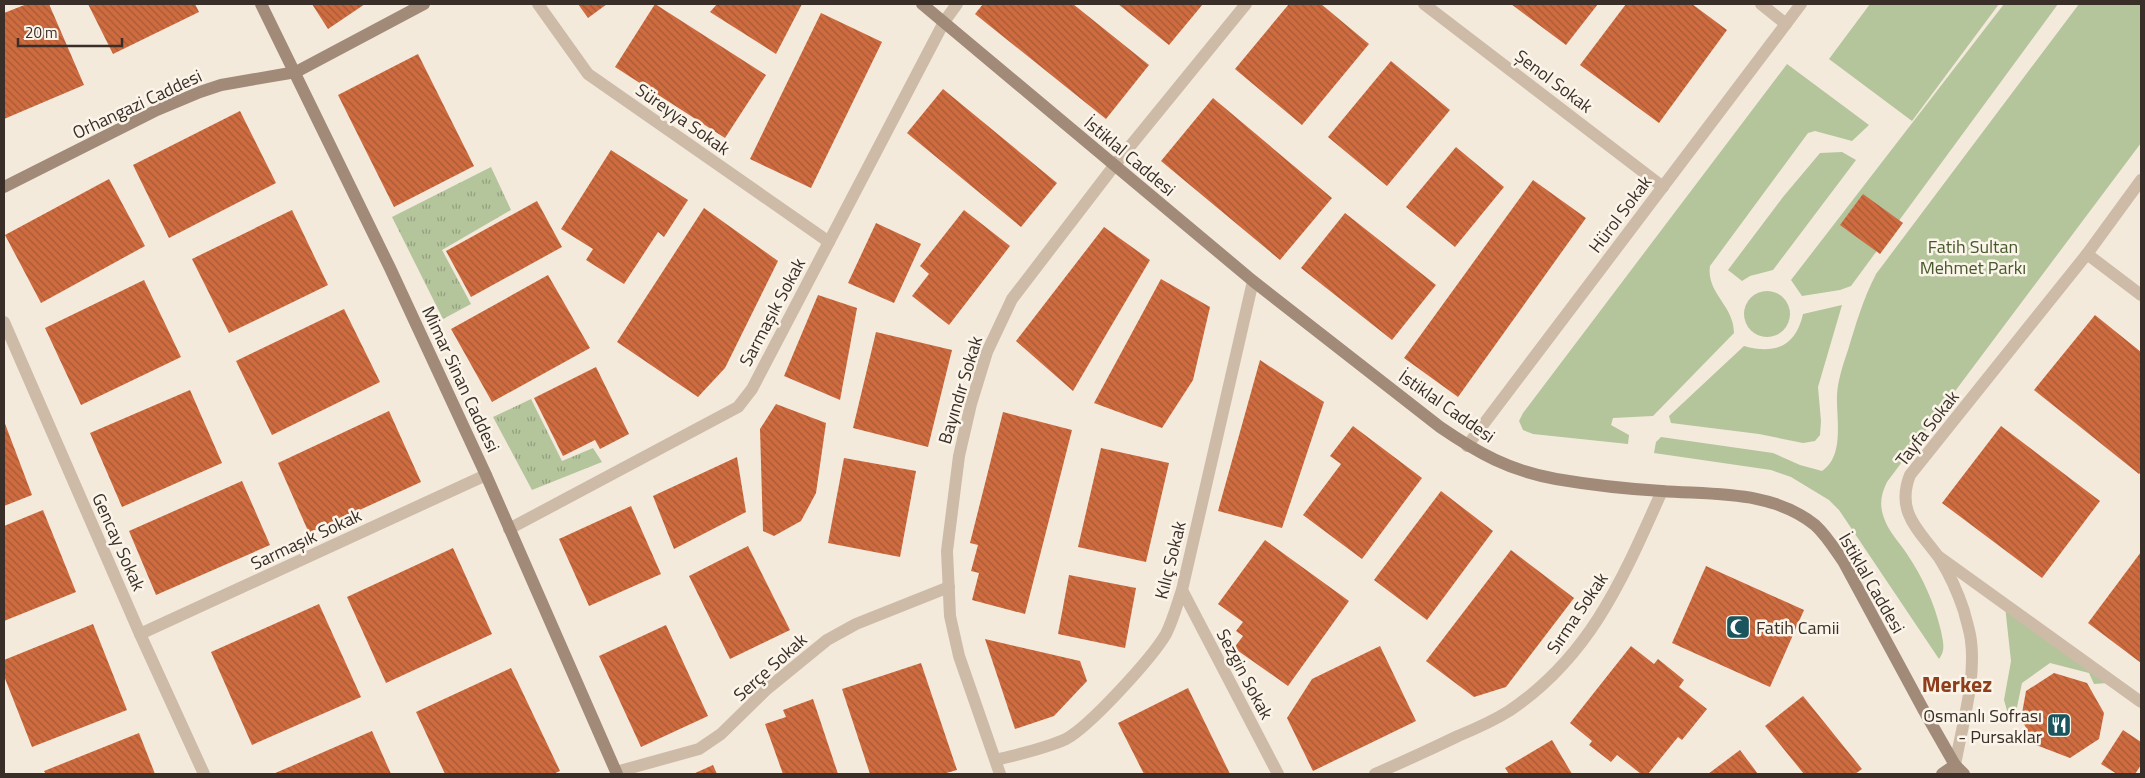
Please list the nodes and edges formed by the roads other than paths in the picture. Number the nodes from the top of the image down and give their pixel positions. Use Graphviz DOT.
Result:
graph roads {
  1 [pos="261,4"];
  2 [pos="424,4"];
  3 [pos="538,4"];
  4 [pos="922,4"];
  5 [pos="957,4"];
  6 [pos="1246,4"];
  7 [pos="1424,4"];
  8 [pos="1761,4"];
  9 [pos="1801,4"];
  10 [pos="944,22"];
  11 [pos="1786,24"];
  12 [pos="296,72"];
  13 [pos="1114,166"];
  14 [pos="2141,180"];
  15 [pos="4,187"];
  16 [pos="1663,187"];
  17 [pos="829,242"];
  18 [pos="2087,254"];
  19 [pos="1253,281"];
  20 [pos="2141,294"];
  21 [pos="4,322"];
  22 [pos="1467,446"];
  23 [pos="486,475"];
  24 [pos="1662,491"];
  25 [pos="510,529"];
  26 [pos="1936,555"];
  27 [pos="949,586"];
  28 [pos="1182,590"];
  29 [pos="140,634"];
  30 [pos="2141,702"];
  31 [pos="996,760"];
  32 [pos="1960,769"];
  33 [pos="617,773"];
  34 [pos="204,774"];
  35 [pos="1000,774"];
  36 [pos="1278,774"];
  37 [pos="1376,774"];
  38 [pos="1942,774"];
  1 -- 12 [label="street, Mimar Sinan Caddesi"];
  2 -- 12 [label="street, Orhangazi Caddesi"];
  3 -- 17 [label="street, Süreyya Sokak"];
  4 -- 10 [label="street, İstiklal Caddesi"];
  5 -- 10 [label="street, Sarmaşık Sokak"];
  6 -- 13 [label="street, Bayındır Sokak"];
  7 -- 16 [label="street, Şenol Sokak"];
  8 -- 11 [label="street"];
  9 -- 11 [label="street, Hürol Sokak"];
  10 -- 13 [label="street, İstiklal Caddesi"];
  10 -- 17 [label="street, Sarmaşık Sokak"];
  11 -- 16 [label="street, Hürol Sokak"];
  12 -- 15 [label="street, Orhangazi Caddesi"];
  12 -- 23 [label="street, Mimar Sinan Caddesi"];
  13 -- 19 [label="street, İstiklal Caddesi"];
  13 -- 27 [label="street, Bayındır Sokak"];
  14 -- 18 [label="street, Tayfa Sokak"];
  16 -- 22 [label="street, Hürol Sokak"];
  17 -- 25 [label="street, Sarmaşık Sokak"];
  18 -- 20 [label="street"];
  18 -- 26 [label="street, Tayfa Sokak"];
  19 -- 22 [label="street, İstiklal Caddesi"];
  19 -- 28 [label="street, Kılıç Sokak"];
  21 -- 29 [label="street, Gencay Sokak"];
  22 -- 24 [label="street, İstiklal Caddesi"];
  23 -- 25 [label="street, Mimar Sinan Caddesi"];
  23 -- 29 [label="street, Sarmaşık Sokak"];
  24 -- 32 [label="street, İstiklal Caddesi"];
  24 -- 37 [label="street, Sırma Sokak"];
  25 -- 33 [label="street, Mimar Sinan Caddesi"];
  26 -- 30 [label="street"];
  26 -- 32 [label="street, Tayfa Sokak"];
  27 -- 31 [label="street, Bayındır Sokak"];
  27 -- 33 [label="street, Serçe Sokak"];
  28 -- 31 [label="street, Kılıç Sokak"];
  28 -- 36 [label="street, Sezgin Sokak"];
  29 -- 34 [label="street, Gencay Sokak"];
  31 -- 35 [label="street, Bayındır Sokak"];
  32 -- 38 [label="street"];
}
